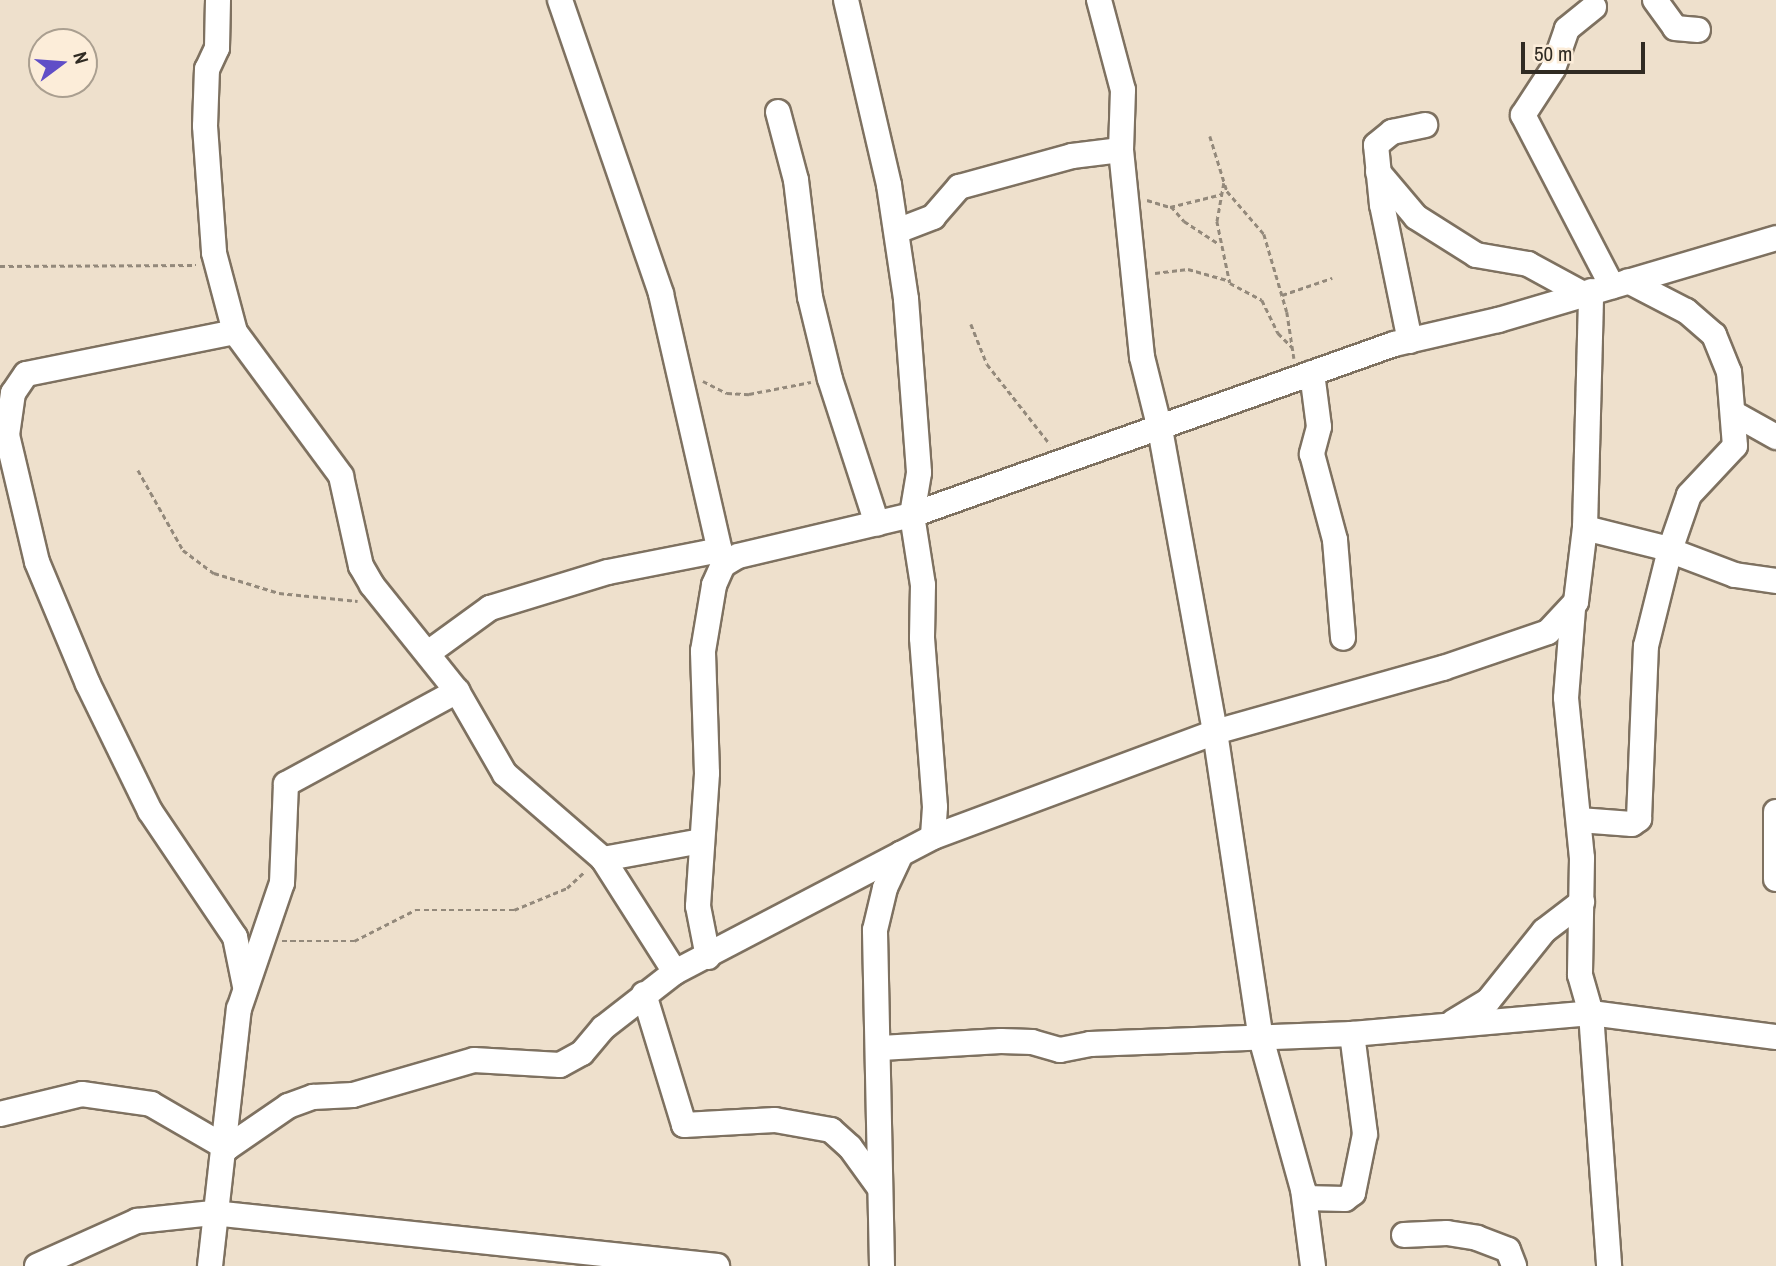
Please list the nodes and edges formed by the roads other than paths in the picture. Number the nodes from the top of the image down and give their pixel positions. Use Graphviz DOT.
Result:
graph roads {
  1 [pos="218,0"];
  2 [pos="560,0"];
  3 [pos="846,0"];
  4 [pos="1100,0"];
  5 [pos="1655,0"];
  6 [pos="1594,7"];
  7 [pos="1698,30"];
  8 [pos="778,112"];
  9 [pos="1425,125"];
  10 [pos="1121,150"];
  11 [pos="1378,172"];
  12 [pos="897,231"];
  13 [pos="1776,238"];
  14 [pos="1603,288"];
  15 [pos="235,332"];
  16 [pos="1410,341"];
  17 [pos="1306,376"];
  18 [pos="1735,414"];
  19 [pos="1160,429"];
  20 [pos="1776,436"];
  21 [pos="912,515"];
  22 [pos="877,524"];
  23 [pos="1585,528"];
  24 [pos="1670,550"];
  25 [pos="722,557"];
  26 [pos="1776,581"];
  27 [pos="1573,609"];
  28 [pos="1343,638"];
  29 [pos="428,653"];
  30 [pos="457,691"];
  31 [pos="1215,732"];
  32 [pos="1776,812"];
  33 [pos="1579,820"];
  34 [pos="933,837"];
  35 [pos="701,841"];
  36 [pos="901,854"];
  37 [pos="604,859"];
  38 [pos="1775,873"];
  39 [pos="1582,902"];
  40 [pos="708,957"];
  41 [pos="676,972"];
  42 [pos="245,986"];
  43 [pos="644,994"];
  44 [pos="1591,1013"];
  45 [pos="1443,1027"];
  46 [pos="1352,1034"];
  47 [pos="1776,1037"];
  48 [pos="1261,1038"];
  49 [pos="881,1048"];
  50 [pos="0,1114"];
  51 [pos="227,1148"];
  52 [pos="879,1187"];
  53 [pos="1305,1198"];
  54 [pos="213,1213"];
  55 [pos="1404,1235"];
  56 [pos="37,1266"];
  57 [pos="210,1266"];
  58 [pos="717,1266"];
  59 [pos="883,1266"];
  60 [pos="1313,1266"];
  61 [pos="1514,1266"];
  62 [pos="1609,1266"];
  1 -- 15 [label="street"];
  2 -- 25 [label="street"];
  3 -- 12 [label="street"];
  4 -- 10 [label="street"];
  5 -- 7 [label="street"];
  6 -- 14 [label="street"];
  8 -- 22 [label="street"];
  9 -- 11 [label="street"];
  10 -- 12 [label="street"];
  10 -- 19 [label="street"];
  11 -- 14 [label="street"];
  11 -- 16 [label="street"];
  12 -- 21 [label="street"];
  13 -- 14 [label="street"];
  14 -- 16 [label="street"];
  14 -- 18 [label="street"];
  14 -- 23 [label="street"];
  15 -- 29 [label="street"];
  15 -- 42 [label="street"];
  16 -- 17 [label="street"];
  17 -- 19 [label="street"];
  17 -- 28 [label="street"];
  18 -- 20 [label="street"];
  18 -- 24 [label="street"];
  19 -- 21 [label="street"];
  19 -- 31 [label="street"];
  21 -- 22 [label="street"];
  21 -- 34 [label="street"];
  22 -- 25 [label="street"];
  23 -- 24 [label="street"];
  23 -- 27 [label="street"];
  24 -- 26 [label="street"];
  24 -- 33 [label="street"];
  25 -- 29 [label="street"];
  25 -- 35 [label="street"];
  27 -- 31 [label="street"];
  27 -- 33 [label="street"];
  29 -- 30 [label="street"];
  30 -- 37 [label="street"];
  30 -- 42 [label="street"];
  31 -- 34 [label="street"];
  31 -- 48 [label="street"];
  32 -- 38 [label="street"];
  33 -- 39 [label="street"];
  34 -- 36 [label="street"];
  35 -- 37 [label="street"];
  35 -- 40 [label="street"];
  36 -- 40 [label="street"];
  36 -- 49 [label="street"];
  37 -- 41 [label="street"];
  39 -- 44 [label="street"];
  39 -- 45 [label="street"];
  40 -- 41 [label="street"];
  41 -- 43 [label="street"];
  42 -- 51 [label="street"];
  43 -- 51 [label="street"];
  43 -- 52 [label="street"];
  44 -- 45 [label="street"];
  44 -- 47 [label="street"];
  44 -- 62 [label="street"];
  45 -- 46 [label="street"];
  46 -- 48 [label="street"];
  46 -- 53 [label="street"];
  48 -- 49 [label="street"];
  48 -- 53 [label="street"];
  49 -- 52 [label="street"];
  50 -- 51 [label="street"];
  51 -- 54 [label="street"];
  52 -- 59 [label="street"];
  53 -- 60 [label="street"];
  54 -- 56 [label="street"];
  54 -- 57 [label="street"];
  54 -- 58 [label="street"];
  55 -- 61 [label="street"];
}
